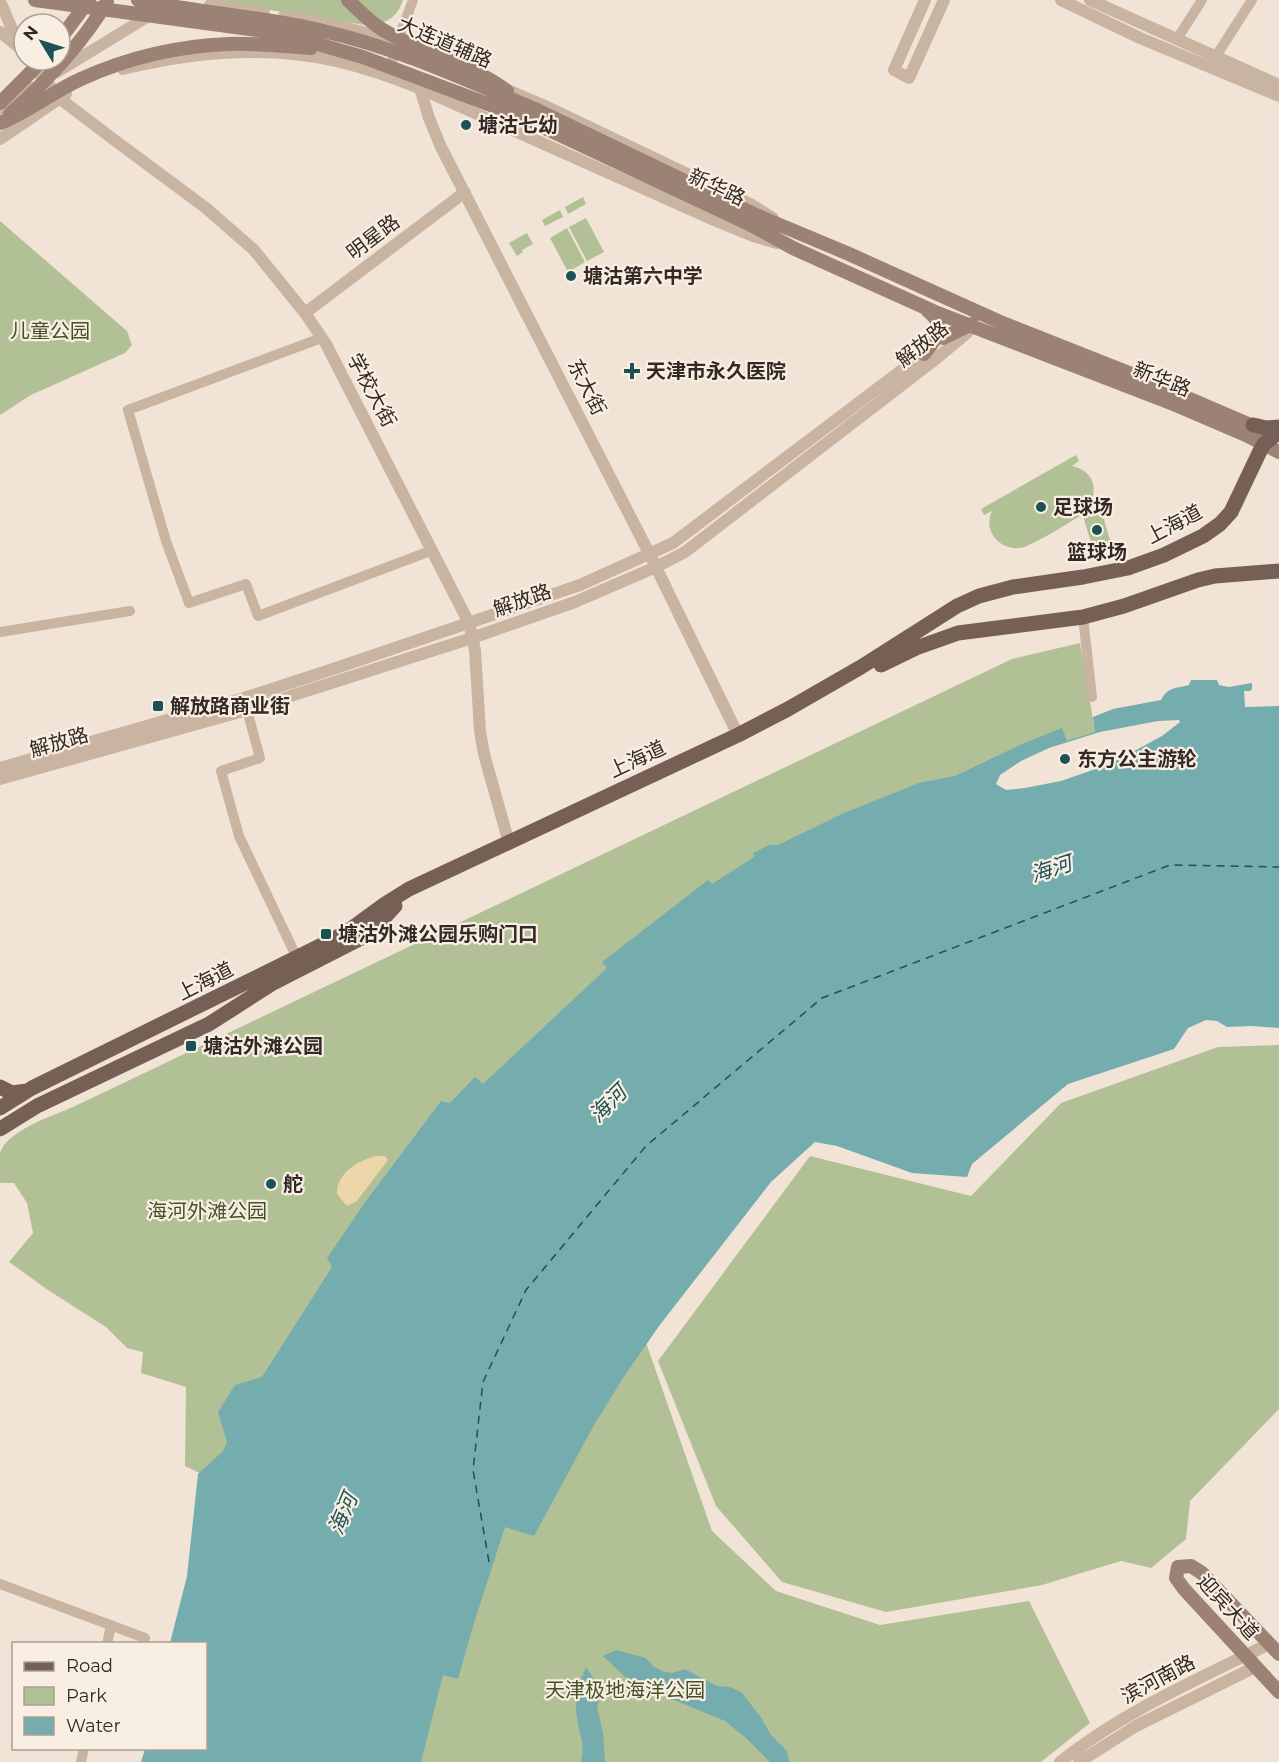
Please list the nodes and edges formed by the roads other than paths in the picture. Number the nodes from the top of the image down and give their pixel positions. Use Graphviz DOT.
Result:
graph roads {
  1 [pos="35,0"];
  2 [pos="89,0"];
  3 [pos="108,0"];
  4 [pos="138,0"];
  5 [pos="348,0"];
  6 [pos="413,0"];
  7 [pos="926,0"];
  8 [pos="945,0"];
  9 [pos="1061,0"];
  10 [pos="1090,0"];
  11 [pos="1202,0"];
  12 [pos="1252,0"];
  13 [pos="0,1"];
  14 [pos="72,23"];
  15 [pos="12,28"];
  16 [pos="0,32"];
  17 [pos="1177,39"];
  18 [pos="12,42"];
  19 [pos="397,42"];
  20 [pos="333,49"];
  21 [pos="421,53"];
  22 [pos="1216,56"];
  23 [pos="23,72"];
  24 [pos="25,72"];
  25 [pos="36,72"];
  26 [pos="389,76"];
  27 [pos="45,80"];
  28 [pos="1279,84"];
  29 [pos="419,88"];
  30 [pos="0,92"];
  31 [pos="1279,96"];
  32 [pos="59,98"];
  33 [pos="0,103"];
  34 [pos="0,109"];
  35 [pos="537,110"];
  36 [pos="0,123"];
  37 [pos="0,139"];
  38 [pos="465,192"];
  39 [pos="754,220"];
  40 [pos="800,233"];
  41 [pos="793,248"];
  42 [pos="918,304"];
  43 [pos="305,313"];
  44 [pos="968,320"];
  45 [pos="320,335"];
  46 [pos="997,336"];
  47 [pos="946,343"];
  48 [pos="924,354"];
  49 [pos="1250,430"];
  50 [pos="1275,436"];
  51 [pos="1279,452"];
  52 [pos="1253,463"];
  53 [pos="433,550"];
  54 [pos="650,555"];
  55 [pos="656,567"];
  56 [pos="1279,571"];
  57 [pos="130,610"];
  58 [pos="1083,617"];
  59 [pos="469,623"];
  60 [pos="0,632"];
  61 [pos="472,638"];
  62 [pos="1092,697"];
  63 [pos="247,710"];
  64 [pos="738,735"];
  65 [pos="0,768"];
  66 [pos="0,779"];
  67 [pos="509,843"];
  68 [pos="297,958"];
  69 [pos="0,1087"];
  70 [pos="32,1089"];
  71 [pos="0,1108"];
  72 [pos="0,1129"];
  73 [pos="0,1584"];
  74 [pos="111,1625"];
  75 [pos="145,1638"];
  76 [pos="107,1642"];
  77 [pos="1277,1648"];
  78 [pos="1245,1656"];
  79 [pos="1255,1667"];
  80 [pos="1279,1692"];
  81 [pos="1060,1762"];
  82 [pos="1078,1762"];
  1 -- 20 [label="main road, 新华路, bridge"];
  2 -- 14 [label="main road"];
  3 -- 36 [label="main road, bridge"];
  4 -- 35 [label="main road, 新华路, bridge"];
  5 -- 35 [label="main road, bridge"];
  6 -- 19 [label="street"];
  7 -- 8 [label="street"];
  9 -- 31 [label="street"];
  10 -- 17 [label="street"];
  11 -- 17 [label="street"];
  12 -- 22 [label="street"];
  13 -- 15 [label="street"];
  16 -- 18 [label="street"];
  17 -- 22 [label="street"];
  19 -- 21 [label="street, 大连道辅路"];
  19 -- 26 [label="street"];
  19 -- 27 [label="street, 大连道辅路"];
  20 -- 36 [label="main road, bridge"];
  20 -- 39 [label="main road, 新华路, bridge"];
  21 -- 29 [label="street, 东大街"];
  21 -- 40 [label="street, 大连道辅路"];
  22 -- 28 [label="street"];
  23 -- 30 [label="main road"];
  24 -- 33 [label="main road"];
  25 -- 27 [label="street, 学校大街"];
  26 -- 29 [label="street"];
  26 -- 32 [label="street"];
  27 -- 32 [label="street, 学校大街"];
  27 -- 34 [label="street, 大连道辅路"];
  29 -- 38 [label="street, 东大街"];
  29 -- 41 [label="street"];
  32 -- 37 [label="street"];
  32 -- 43 [label="street, 学校大街"];
  35 -- 39 [label="main road, 新华路"];
  38 -- 43 [label="street, 明星路"];
  38 -- 54 [label="street, 东大街"];
  39 -- 40 [label="main road, 新华路"];
  39 -- 41 [label="main road, 新华路"];
  40 -- 44 [label="main road, 新华路"];
  41 -- 42 [label="main road, 新华路"];
  42 -- 44 [label="main road, 新华路"];
  42 -- 48 [label="main road"];
  43 -- 45 [label="street, 学校大街"];
  44 -- 46 [label="main road, 新华路"];
  44 -- 47 [label="main road"];
  44 -- 49 [label="main road, 新华路"];
  45 -- 53 [label="street, 学校大街"];
  45 -- 53 [label="street"];
  46 -- 47 [label="street"];
  46 -- 49 [label="main road, 新华路"];
  47 -- 48 [label="street, 解放路"];
  47 -- 55 [label="street, 解放路"];
  48 -- 54 [label="street, 解放路"];
  49 -- 50 [label="main road, 新华路"];
  49 -- 50 [label="main road"];
  49 -- 52 [label="main road"];
  50 -- 51 [label="main road, 新华路"];
  50 -- 52 [label="main road, 上海道"];
  52 -- 64 [label="main road, 上海道"];
  53 -- 59 [label="street, 学校大街"];
  54 -- 55 [label="street, 东大街"];
  54 -- 59 [label="street, 解放路"];
  55 -- 61 [label="street, 解放路"];
  55 -- 64 [label="street, 东大街"];
  56 -- 58 [label="main road, 上海道"];
  57 -- 60 [label="street"];
  58 -- 62 [label="street"];
  58 -- 72 [label="main road, 上海道"];
  59 -- 61 [label="street, 学校大街"];
  59 -- 65 [label="street, 解放路"];
  61 -- 63 [label="street, 解放路"];
  61 -- 67 [label="street, 学校大街"];
  63 -- 66 [label="street, 解放路"];
  63 -- 68 [label="street"];
  64 -- 67 [label="main road, 上海道"];
  67 -- 68 [label="main road, 上海道"];
  68 -- 70 [label="main road, 上海道"];
  69 -- 70 [label="main road"];
  70 -- 71 [label="main road, 上海道"];
  73 -- 74 [label="street"];
  74 -- 75 [label="street"];
  74 -- 76 [label="street"];
  77 -- 78 [label="street, 滨河南路"];
  77 -- 78 [label="main road, 迎宾大道"];
  77 -- 79 [label="main road, 滨河南路"];
  78 -- 79 [label="main road, 迎宾大道"];
  78 -- 81 [label="street, 滨河南路"];
  79 -- 80 [label="main road, 迎宾大道"];
  79 -- 82 [label="street, 滨河南路"];
}
